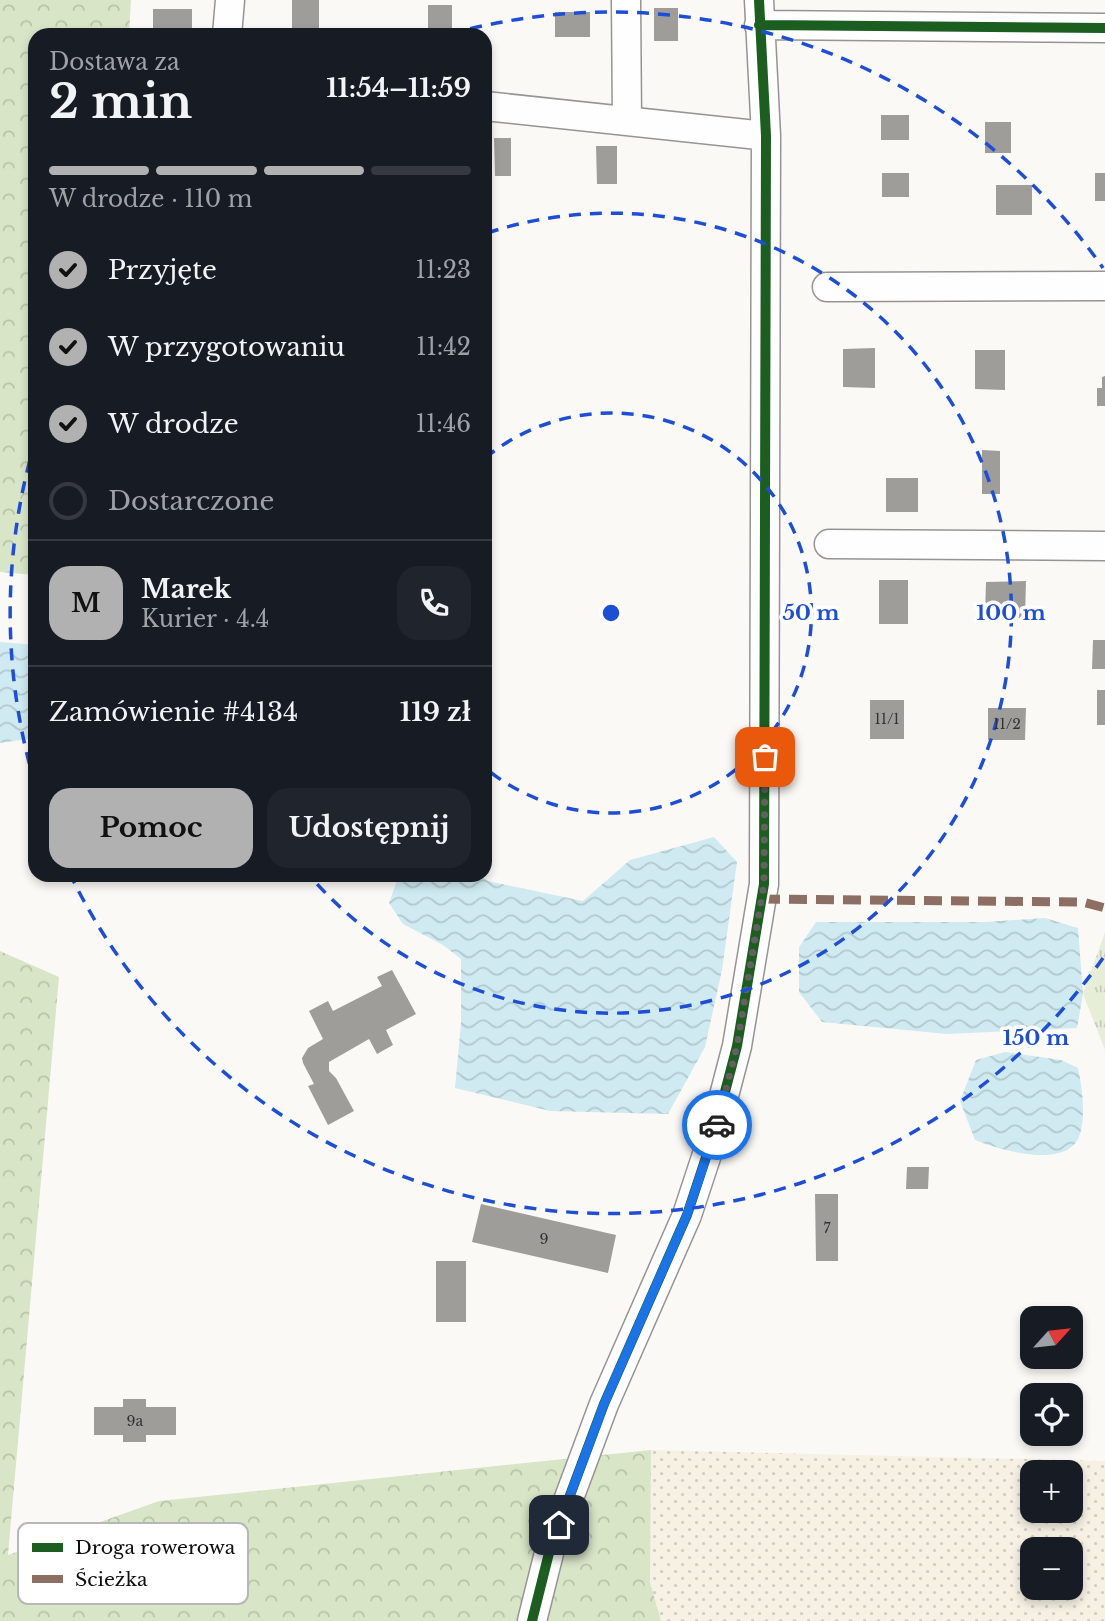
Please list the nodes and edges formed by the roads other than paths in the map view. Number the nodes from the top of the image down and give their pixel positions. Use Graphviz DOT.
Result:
graph roads {
  1 [pos="230,0"];
  2 [pos="626,0"];
  3 [pos="759,13"];
  4 [pos="228,28"];
  5 [pos="1105,28"];
  6 [pos="492,107"];
  7 [pos="627,121"];
  8 [pos="766,136"];
  9 [pos="1105,286"];
  10 [pos="827,287"];
  11 [pos="829,544"];
  12 [pos="1105,547"];
  13 [pos="532,1621"];
  1 -- 4 [label="street"];
  2 -- 7 [label="street"];
  3 -- 5 [label="street"];
  3 -- 8 [label="street"];
  6 -- 7 [label="street"];
  7 -- 8 [label="street"];
  8 -- 13 [label="street"];
  9 -- 10 [label="street"];
  11 -- 12 [label="street"];
}
